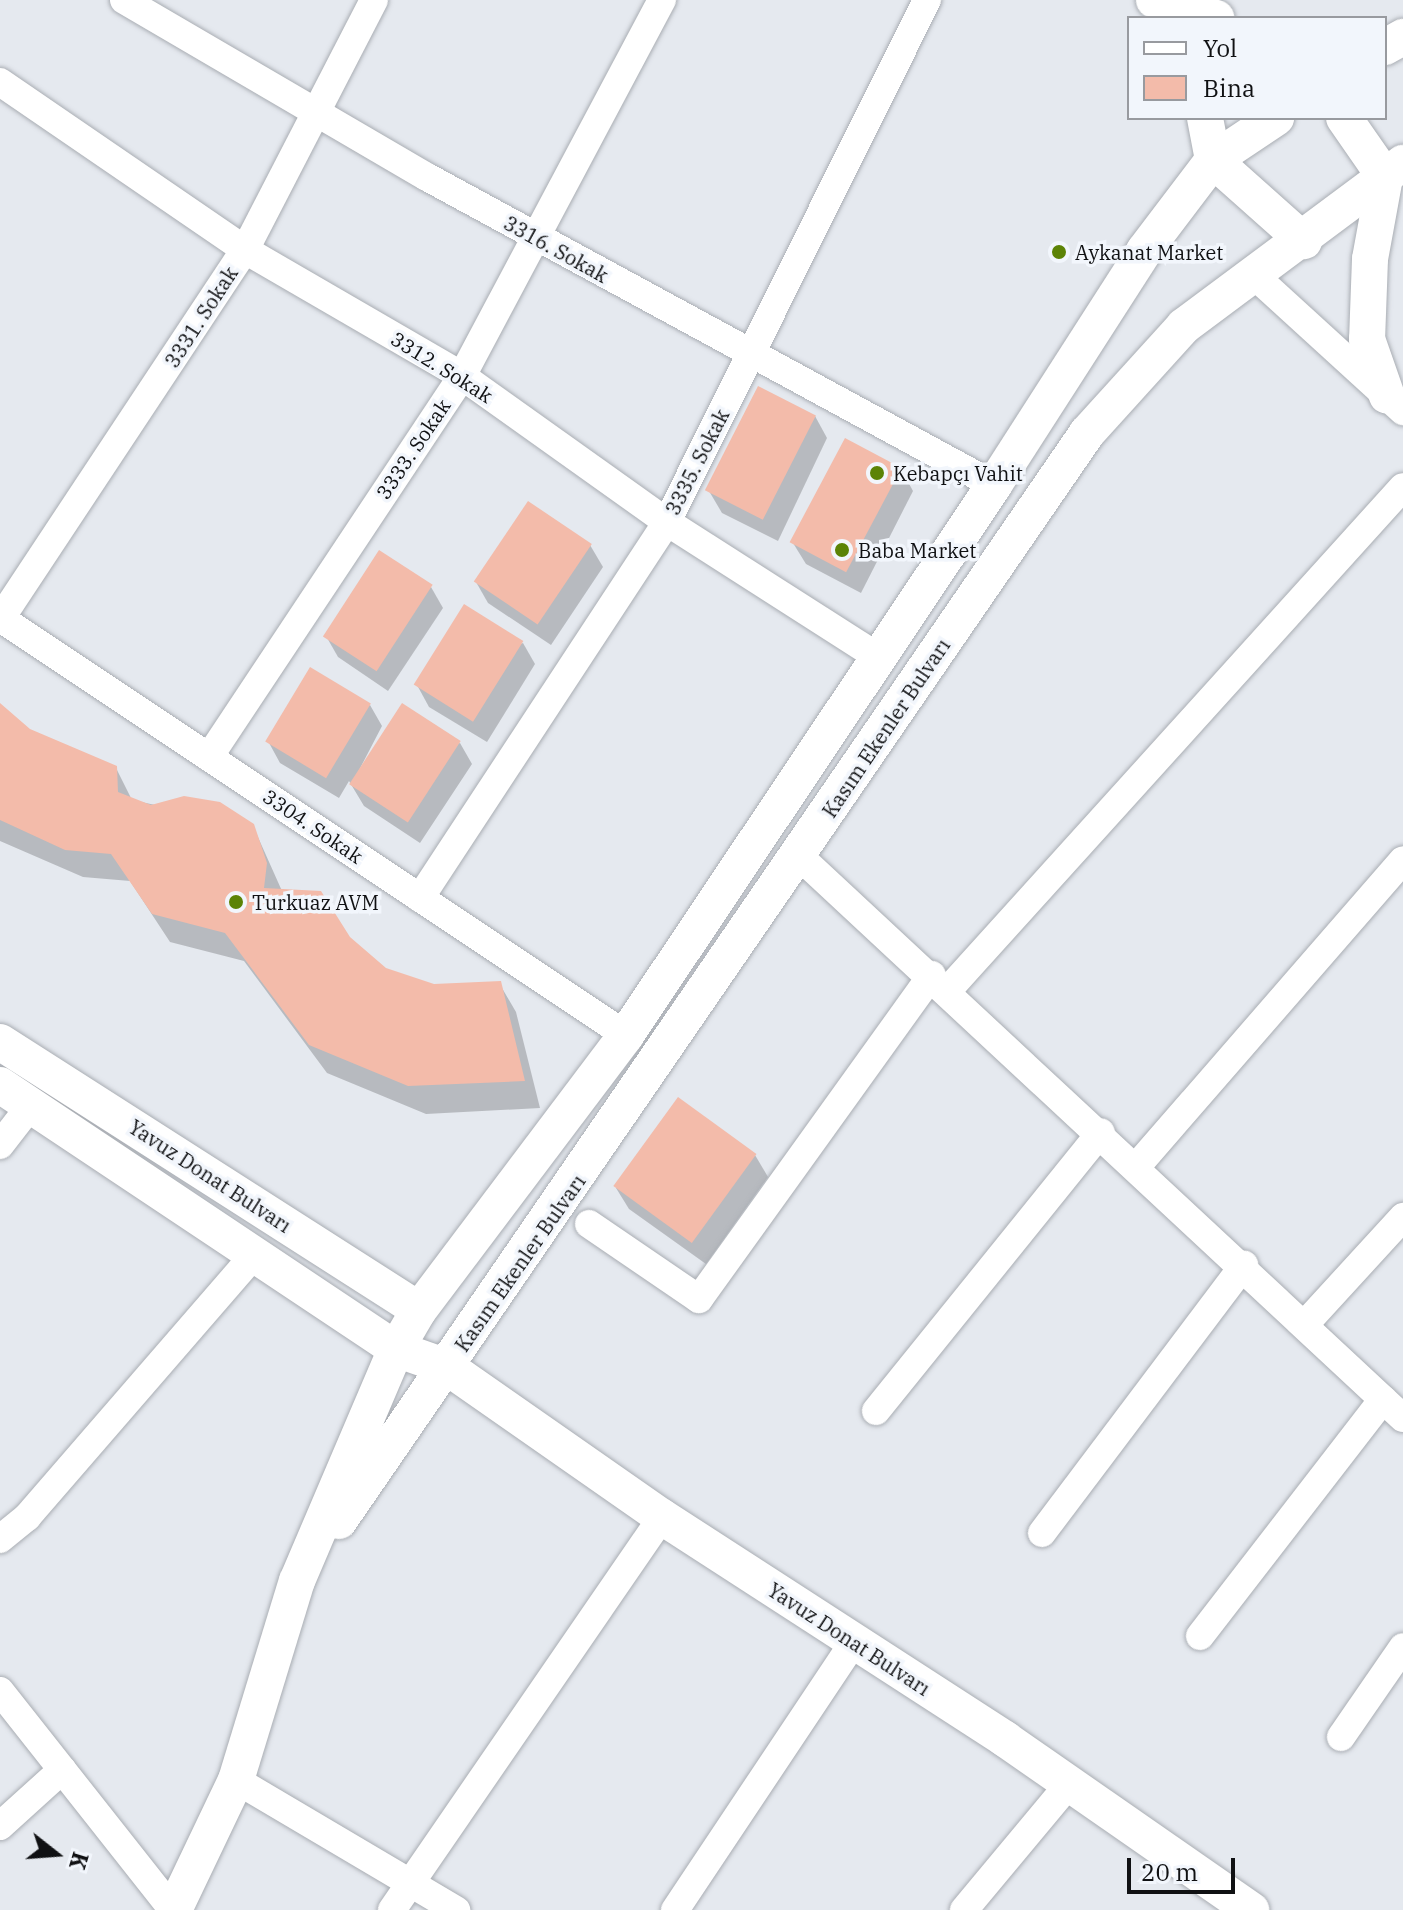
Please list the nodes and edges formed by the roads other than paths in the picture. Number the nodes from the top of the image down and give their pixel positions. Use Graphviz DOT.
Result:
graph roads {
  1 [pos="124,0"];
  2 [pos="374,0"];
  3 [pos="662,0"];
  4 [pos="927,0"];
  5 [pos="1143,0"];
  6 [pos="1154,0"];
  7 [pos="1162,16"];
  8 [pos="1209,16"];
  9 [pos="0,82"];
  10 [pos="319,115"];
  11 [pos="1205,120"];
  12 [pos="1273,120"];
  13 [pos="1346,120"];
  14 [pos="1213,160"];
  15 [pos="1394,170"];
  16 [pos="537,238"];
  17 [pos="1304,241"];
  18 [pos="245,250"];
  19 [pos="1254,275"];
  20 [pos="749,357"];
  21 [pos="462,376"];
  22 [pos="1395,403"];
  23 [pos="994,485"];
  24 [pos="1403,487"];
  25 [pos="667,522"];
  26 [pos="1,618"];
  27 [pos="880,658"];
  28 [pos="209,757"];
  29 [pos="799,856"];
  30 [pos="1403,860"];
  31 [pos="420,898"];
  32 [pos="940,983"];
  33 [pos="626,1035"];
  34 [pos="0,1042"];
  35 [pos="0,1085"];
  36 [pos="31,1105"];
  37 [pos="1101,1132"];
  38 [pos="0,1145"];
  39 [pos="1137,1166"];
  40 [pos="1403,1217"];
  41 [pos="589,1224"];
  42 [pos="256,1253"];
  43 [pos="1244,1265"];
  44 [pos="419,1310"];
  45 [pos="1306,1323"];
  46 [pos="396,1349"];
  47 [pos="447,1367"];
  48 [pos="1393,1408"];
  49 [pos="876,1411"];
  50 [pos="662,1517"];
  51 [pos="1042,1533"];
  52 [pos="0,1539"];
  53 [pos="297,1581"];
  54 [pos="1200,1636"];
  55 [pos="854,1642"];
  56 [pos="1403,1647"];
  57 [pos="0,1691"];
  58 [pos="1341,1737"];
  59 [pos="62,1770"];
  60 [pos="236,1780"];
  61 [pos="1069,1784"];
  62 [pos="0,1826"];
  63 [pos="413,1884"];
  64 [pos="174,1910"];
  65 [pos="392,1910"];
  66 [pos="456,1910"];
  67 [pos="675,1910"];
  68 [pos="964,1910"];
  69 [pos="1251,1910"];
  1 -- 10 [label="street, 3316. Sokak"];
  2 -- 10 [label="street, 3331. Sokak"];
  3 -- 16 [label="street, 3333. Sokak"];
  4 -- 20 [label="street, 3335. Sokak"];
  5 -- 7 [label="street"];
  6 -- 8 [label="street"];
  9 -- 18 [label="street, 3312. Sokak"];
  10 -- 16 [label="street, 3316. Sokak"];
  10 -- 18 [label="street, 3331. Sokak"];
  11 -- 14 [label="street"];
  12 -- 14 [label="street"];
  13 -- 15 [label="street"];
  14 -- 17 [label="street"];
  14 -- 23 [label="street"];
  15 -- 17 [label="street, Kasım Ekenler Bulvarı"];
  15 -- 22 [label="street"];
  16 -- 20 [label="street, 3316. Sokak"];
  16 -- 21 [label="street, 3333. Sokak"];
  17 -- 19 [label="street, Kasım Ekenler Bulvarı"];
  18 -- 21 [label="street, 3312. Sokak"];
  18 -- 26 [label="street, 3331. Sokak"];
  19 -- 22 [label="street"];
  19 -- 29 [label="street, Kasım Ekenler Bulvarı"];
  20 -- 23 [label="street, 3316. Sokak"];
  20 -- 25 [label="street, 3335. Sokak"];
  21 -- 25 [label="street, 3312. Sokak"];
  21 -- 28 [label="street, 3333. Sokak"];
  23 -- 27 [label="street"];
  24 -- 32 [label="street"];
  25 -- 27 [label="street, 3312. Sokak"];
  25 -- 31 [label="street, 3335. Sokak"];
  26 -- 28 [label="street, 3304. Sokak"];
  27 -- 33 [label="street"];
  28 -- 31 [label="street, 3304. Sokak"];
  29 -- 32 [label="street"];
  29 -- 47 [label="street, Kasım Ekenler Bulvarı"];
  30 -- 39 [label="street"];
  31 -- 33 [label="street, 3304. Sokak"];
  32 -- 37 [label="street"];
  32 -- 41 [label="street"];
  33 -- 44 [label="street"];
  34 -- 44 [label="street, Yavuz Donat Bulvarı"];
  35 -- 36 [label="street, Yavuz Donat Bulvarı"];
  36 -- 38 [label="street"];
  36 -- 42 [label="street, Yavuz Donat Bulvarı"];
  37 -- 39 [label="street"];
  37 -- 49 [label="street"];
  39 -- 43 [label="street"];
  40 -- 45 [label="street"];
  42 -- 46 [label="street, Yavuz Donat Bulvarı"];
  42 -- 52 [label="street"];
  43 -- 45 [label="street"];
  43 -- 51 [label="street"];
  44 -- 46 [label="street"];
  44 -- 47 [label="street"];
  45 -- 48 [label="street"];
  46 -- 47 [label="street, Yavuz Donat Bulvarı"];
  46 -- 53 [label="street"];
  47 -- 50 [label="street, Yavuz Donat Bulvarı"];
  47 -- 53 [label="street, Kasım Ekenler Bulvarı"];
  48 -- 54 [label="street"];
  50 -- 55 [label="street, Yavuz Donat Bulvarı"];
  50 -- 63 [label="street"];
  53 -- 60 [label="street"];
  55 -- 61 [label="street, Yavuz Donat Bulvarı"];
  55 -- 67 [label="street"];
  56 -- 58 [label="street"];
  57 -- 59 [label="street"];
  59 -- 62 [label="street"];
  59 -- 64 [label="street"];
  60 -- 63 [label="street"];
  60 -- 64 [label="street"];
  61 -- 68 [label="street"];
  61 -- 69 [label="street, Yavuz Donat Bulvarı"];
  63 -- 65 [label="street"];
  63 -- 66 [label="street"];
}
